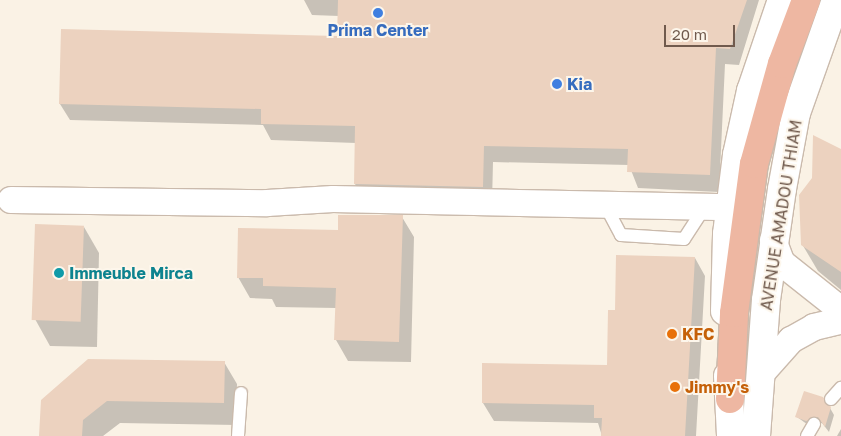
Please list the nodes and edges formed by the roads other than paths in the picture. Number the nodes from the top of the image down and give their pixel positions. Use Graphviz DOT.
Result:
graph roads {
  1 [pos="782,0"];
  2 [pos="806,0"];
  3 [pos="836,0"];
  4 [pos="11,200"];
  5 [pos="718,207"];
  6 [pos="773,240"];
  7 [pos="841,310"];
  8 [pos="841,320"];
  9 [pos="760,375"];
  10 [pos="841,388"];
  11 [pos="241,392"];
  12 [pos="730,399"];
  13 [pos="831,399"];
  14 [pos="814,424"];
  15 [pos="238,436"];
  16 [pos="731,436"];
  17 [pos="756,436"];
  18 [pos="807,436"];
  1 -- 5 [label="main road"];
  2 -- 12 [label="highway"];
  3 -- 6 [label="main road, AVENUE AMADOU THIAM"];
  4 -- 5 [label="street"];
  5 -- 12 [label="main road"];
  6 -- 7 [label="street"];
  6 -- 9 [label="main road, AVENUE AMADOU THIAM"];
  8 -- 9 [label="street"];
  9 -- 17 [label="main road, AVENUE AMADOU THIAM"];
  10 -- 13 [label="lane"];
  11 -- 15 [label="lane"];
  12 -- 16 [label="main road"];
  14 -- 18 [label="lane"];
}
